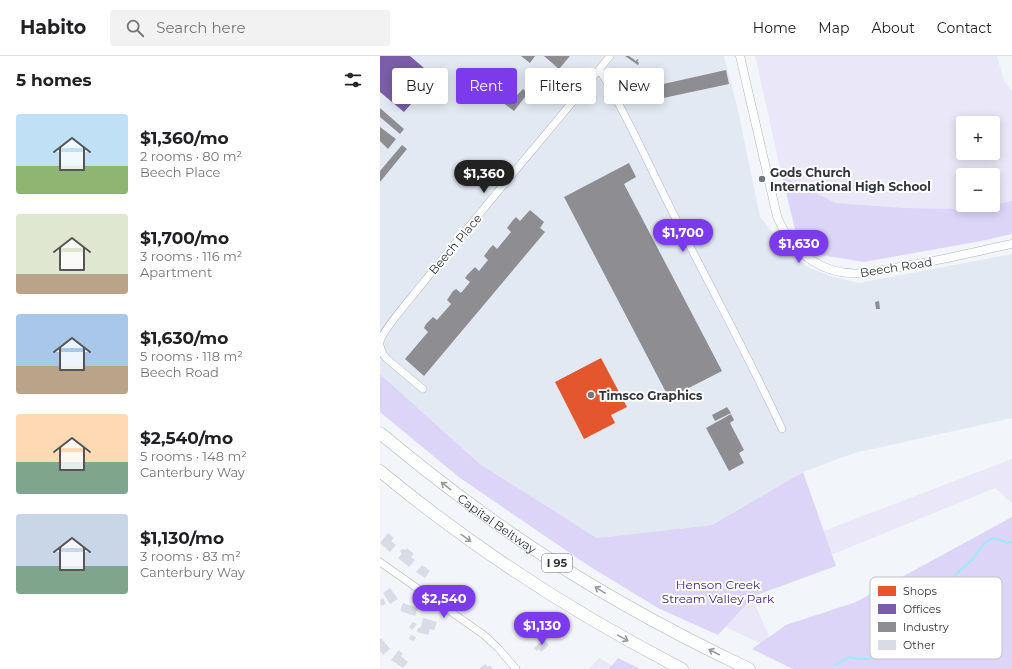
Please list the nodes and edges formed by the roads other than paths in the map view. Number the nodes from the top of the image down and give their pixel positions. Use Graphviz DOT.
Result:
graph roads {
  1 [pos="610,56"];
  2 [pos="740,56"];
  3 [pos="599,69"];
  4 [pos="1012,244"];
  5 [pos="380,342"];
  6 [pos="380,346"];
  7 [pos="423,389"];
  8 [pos="782,429"];
  9 [pos="380,433"];
  10 [pos="380,471"];
  11 [pos="380,562"];
  12 [pos="516,669"];
  13 [pos="682,669"];
  14 [pos="749,669"];
  1 -- 3 [label="street, Beech Place"];
  2 -- 4 [label="street, Beech Road"];
  3 -- 5 [label="street, Beech Place"];
  3 -- 8 [label="street"];
  6 -- 7 [label="street"];
  14 -- 9 [label="highway, Capital Beltway / I 95, one-way"];
  10 -- 13 [label="highway, I 95, one-way"];
  11 -- 12 [label="street"];
}
